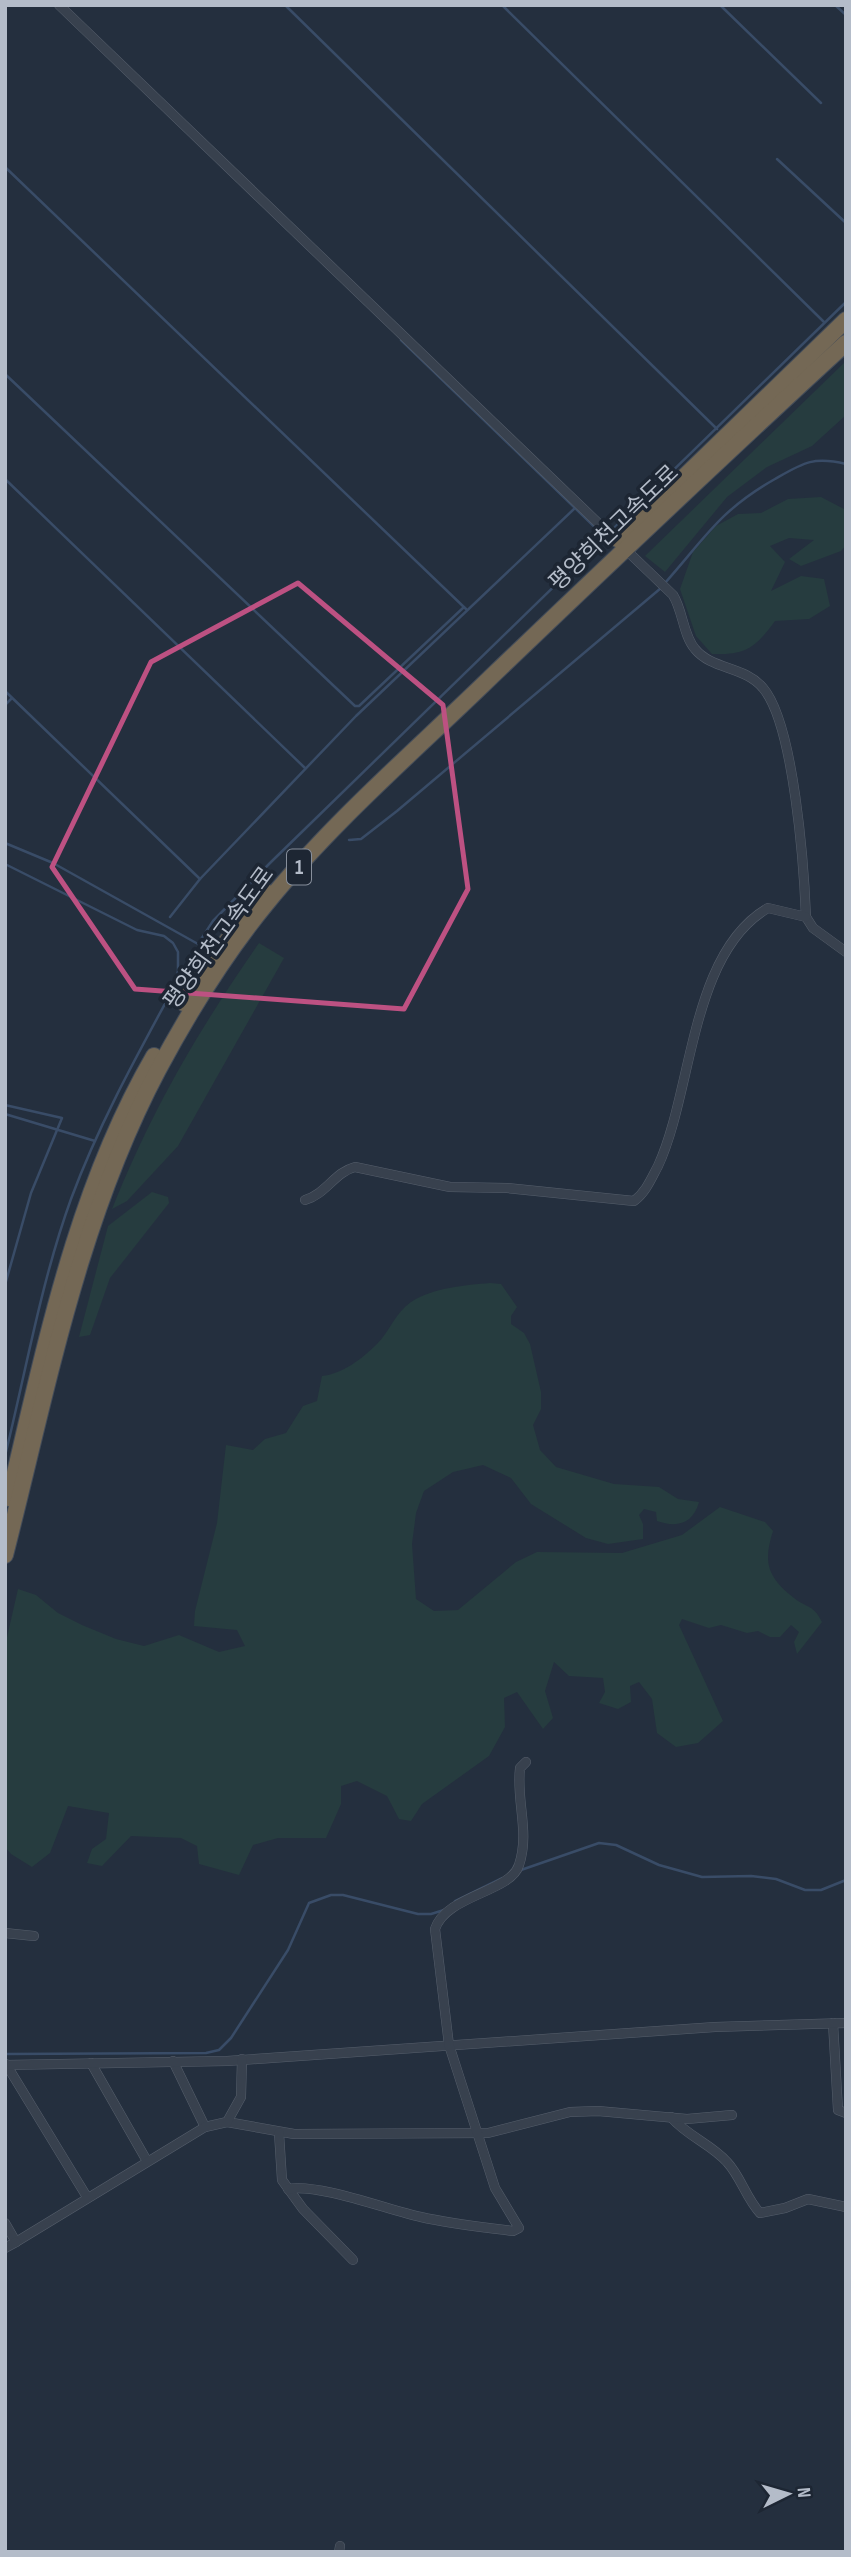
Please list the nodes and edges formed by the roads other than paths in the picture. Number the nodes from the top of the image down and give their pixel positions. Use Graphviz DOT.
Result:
graph roads {
  1 [pos="59,5"];
  2 [pos="846,320"];
  3 [pos="846,343"];
  4 [pos="621,545"];
  5 [pos="807,917"];
  6 [pos="846,952"];
  7 [pos="305,1200"];
  8 [pos="5,1512"];
  9 [pos="5,1555"];
  10 [pos="526,1762"];
  11 [pos="5,1933"];
  12 [pos="34,1936"];
  13 [pos="833,2023"];
  14 [pos="846,2023"];
  15 [pos="449,2045"];
  16 [pos="242,2059"];
  17 [pos="173,2061"];
  18 [pos="91,2063"];
  19 [pos="6,2064"];
  20 [pos="846,2113"];
  21 [pos="732,2115"];
  22 [pos="671,2117"];
  23 [pos="227,2122"];
  24 [pos="205,2127"];
  25 [pos="476,2132"];
  26 [pos="279,2133"];
  27 [pos="147,2161"];
  28 [pos="288,2189"];
  29 [pos="87,2197"];
  30 [pos="846,2207"];
  31 [pos="5,2223"];
  32 [pos="16,2242"];
  33 [pos="5,2248"];
  34 [pos="353,2260"];
  1 -- 4 [label="street"];
  2 -- 4 [label="highway, 평양희천고속도로 / 1"];
  3 -- 4 [label="highway, 평양희천고속도로 / 1"];
  4 -- 5 [label="street"];
  4 -- 8 [label="highway, 평양희천고속도로 / 1"];
  4 -- 9 [label="highway, 평양희천고속도로 / 1"];
  5 -- 6 [label="street"];
  5 -- 7 [label="street"];
  10 -- 15 [label="street"];
  11 -- 12 [label="street"];
  13 -- 14 [label="street"];
  13 -- 15 [label="street"];
  13 -- 20 [label="street"];
  15 -- 16 [label="street"];
  15 -- 25 [label="street"];
  16 -- 17 [label="street"];
  16 -- 23 [label="street"];
  17 -- 18 [label="street"];
  17 -- 24 [label="street"];
  18 -- 19 [label="street"];
  18 -- 27 [label="street"];
  19 -- 29 [label="street"];
  21 -- 22 [label="street"];
  22 -- 25 [label="street"];
  22 -- 30 [label="street"];
  23 -- 24 [label="street"];
  23 -- 26 [label="street"];
  24 -- 27 [label="street"];
  25 -- 26 [label="street"];
  25 -- 28 [label="street"];
  26 -- 28 [label="street"];
  27 -- 29 [label="street"];
  28 -- 34 [label="street"];
  29 -- 32 [label="street"];
  31 -- 32 [label="street"];
  32 -- 33 [label="street"];
}
